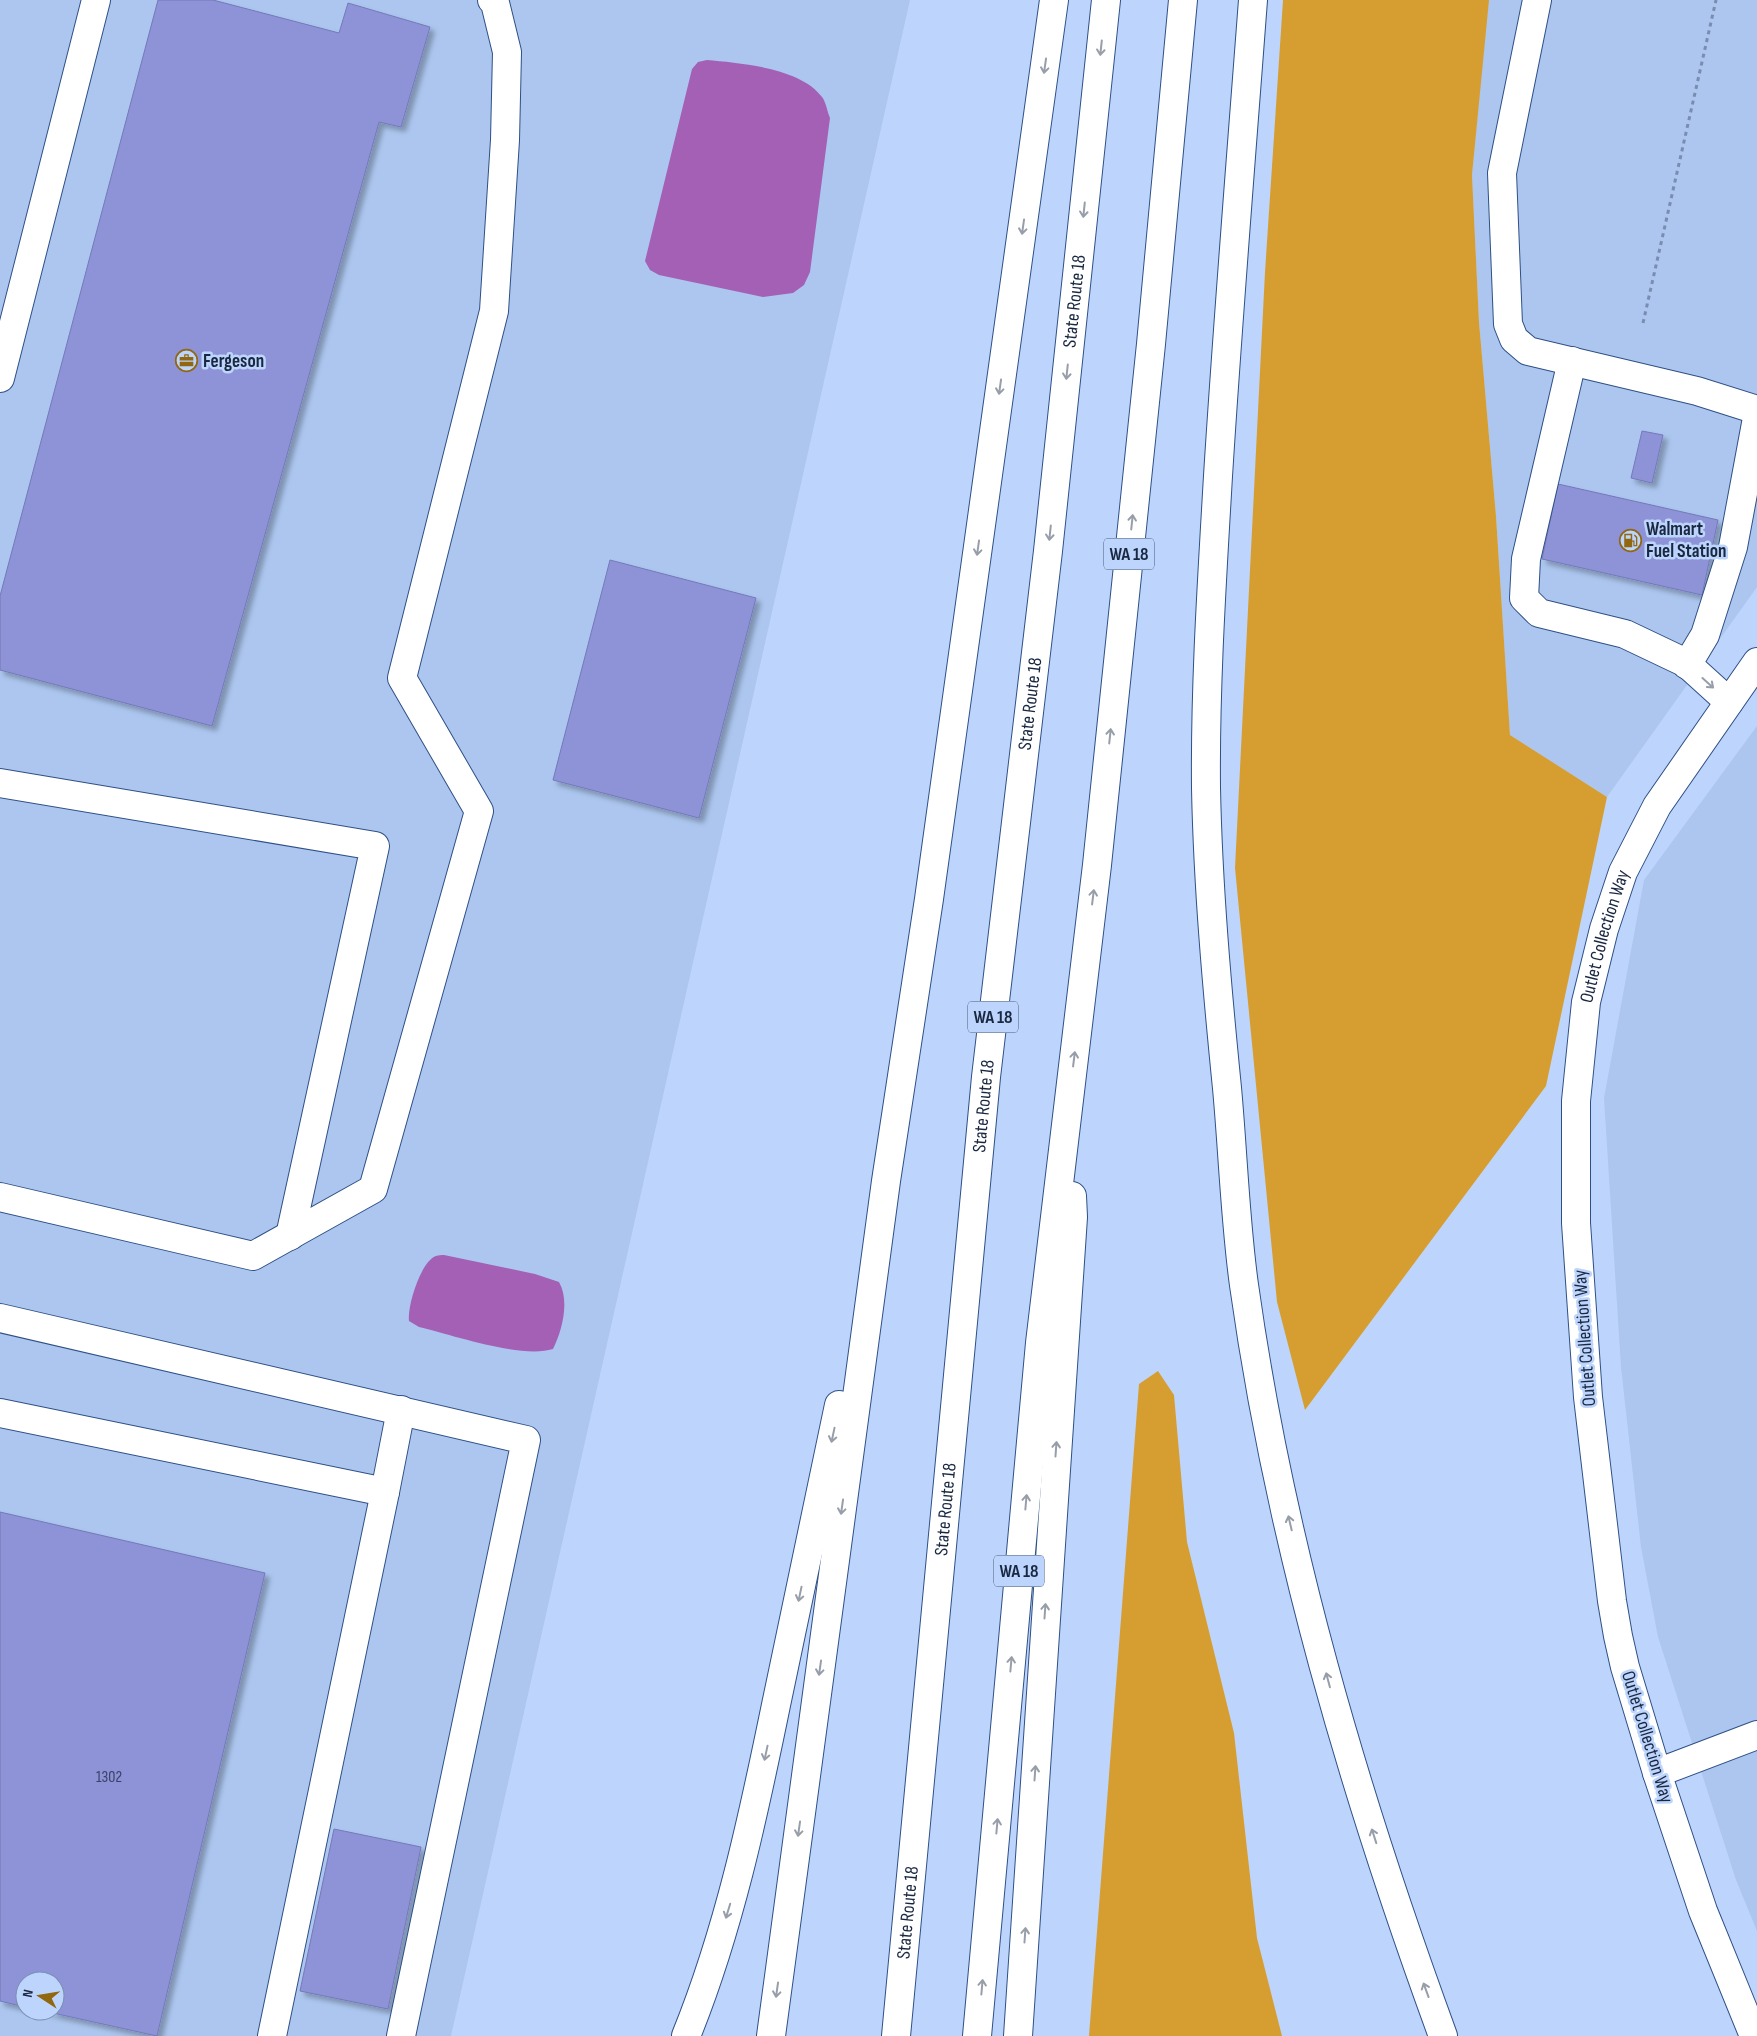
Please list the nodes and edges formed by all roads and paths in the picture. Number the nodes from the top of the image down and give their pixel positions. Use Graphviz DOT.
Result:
graph roads {
  1 [pos="96,0"];
  2 [pos="492,0"];
  3 [pos="1054,0"];
  4 [pos="1106,0"];
  5 [pos="1183,0"];
  6 [pos="1253,0"];
  7 [pos="1537,0"];
  8 [pos="1716,0"];
  9 [pos="1644,323"];
  10 [pos="1572,361"];
  11 [pos="0,378"];
  12 [pos="1757,410"];
  13 [pos="1757,418"];
  14 [pos="1757,662"];
  15 [pos="1687,665"];
  16 [pos="1729,702"];
  17 [pos="0,783"];
  18 [pos="1068,1107"];
  19 [pos="886,1181"];
  20 [pos="0,1197"];
  21 [pos="290,1236"];
  22 [pos="0,1318"];
  23 [pos="401,1410"];
  24 [pos="0,1413"];
  25 [pos="385,1492"];
  26 [pos="1757,1735"];
  27 [pos="1657,1773"];
  28 [pos="272,2036"];
  29 [pos="401,2036"];
  30 [pos="686,2036"];
  31 [pos="771,2036"];
  32 [pos="896,2036"];
  33 [pos="977,2036"];
  34 [pos="1018,2036"];
  35 [pos="1443,2036"];
  36 [pos="1754,2036"];
  1 -- 11 [label="main road"];
  2 -- 21 [label="main road"];
  3 -- 19 [label="main road, one-way"];
  4 -- 32 [label="main road, State Route 18 / WA 18, one-way"];
  18 -- 5 [label="main road, WA 18, one-way"];
  35 -- 6 [label="main road, one-way"];
  7 -- 10 [label="main road"];
  8 -- 9 [label="path"];
  10 -- 12 [label="main road"];
  10 -- 15 [label="main road"];
  13 -- 15 [label="main road"];
  14 -- 16 [label="main road, Outlet Collection Way"];
  15 -- 16 [label="main road, one-way"];
  16 -- 27 [label="main road, Outlet Collection Way"];
  17 -- 21 [label="main road"];
  33 -- 18 [label="main road, WA 18, one-way"];
  34 -- 18 [label="main road, one-way"];
  19 -- 30 [label="main road, one-way"];
  19 -- 31 [label="main road, one-way"];
  20 -- 21 [label="main road"];
  22 -- 23 [label="main road"];
  23 -- 25 [label="main road"];
  23 -- 29 [label="main road"];
  24 -- 25 [label="main road"];
  25 -- 28 [label="main road"];
  26 -- 27 [label="main road"];
  27 -- 36 [label="main road, Outlet Collection Way"];
}
